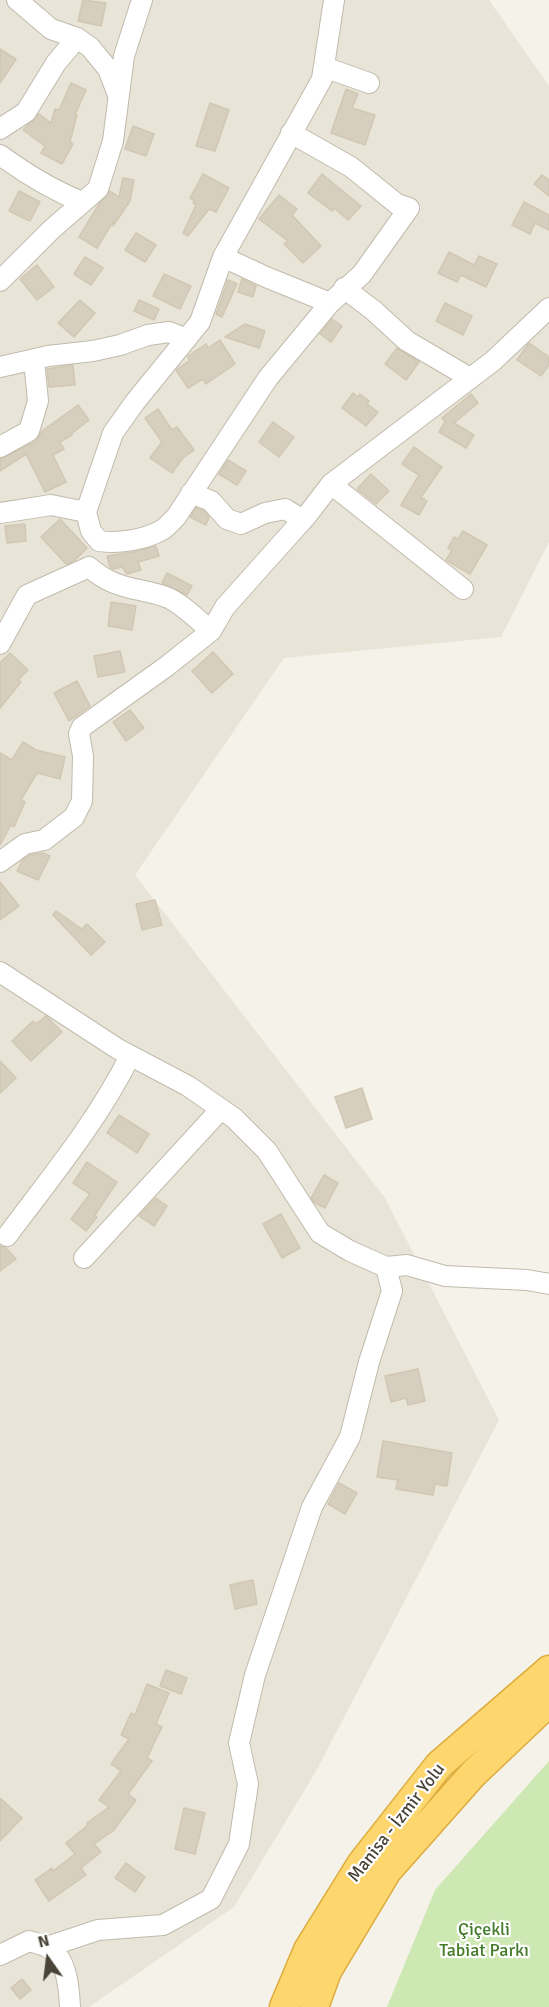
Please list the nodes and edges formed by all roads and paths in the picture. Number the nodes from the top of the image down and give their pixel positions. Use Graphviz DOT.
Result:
graph roads {
  1 [pos="17,0"];
  2 [pos="142,0"];
  3 [pos="334,0"];
  4 [pos="77,38"];
  5 [pos="324,67"];
  6 [pos="369,83"];
  7 [pos="119,98"];
  8 [pos="0,129"];
  9 [pos="291,133"];
  10 [pos="0,155"];
  11 [pos="82,202"];
  12 [pos="223,257"];
  13 [pos="0,281"];
  14 [pos="344,288"];
  15 [pos="330,303"];
  16 [pos="549,308"];
  17 [pos="186,339"];
  18 [pos="34,360"];
  19 [pos="0,367"];
  20 [pos="470,378"];
  21 [pos="0,447"];
  22 [pos="331,484"];
  23 [pos="191,494"];
  24 [pos="86,512"];
  25 [pos="0,513"];
  26 [pos="303,520"];
  27 [pos="111,543"];
  28 [pos="89,567"];
  29 [pos="463,589"];
  30 [pos="211,631"];
  31 [pos="0,644"];
  32 [pos="0,862"];
  33 [pos="0,972"];
  34 [pos="130,1056"];
  35 [pos="220,1109"];
  36 [pos="7,1236"];
  37 [pos="84,1258"];
  38 [pos="386,1267"];
  39 [pos="549,1284"];
  40 [pos="549,1670"];
  41 [pos="549,1702"];
  42 [pos="47,1947"];
  43 [pos="0,1955"];
  44 [pos="70,2007"];
  45 [pos="284,2007"];
  46 [pos="314,2007"];
  1 -- 4 [label="street"];
  2 -- 7 [label="street"];
  3 -- 5 [label="street"];
  4 -- 7 [label="street"];
  4 -- 8 [label="street"];
  5 -- 6 [label="street"];
  5 -- 9 [label="street"];
  7 -- 11 [label="street"];
  9 -- 12 [label="street"];
  9 -- 14 [label="street"];
  10 -- 11 [label="street"];
  11 -- 13 [label="street"];
  12 -- 15 [label="street"];
  12 -- 17 [label="street"];
  14 -- 15 [label="street"];
  14 -- 20 [label="street"];
  15 -- 23 [label="street"];
  16 -- 20 [label="street"];
  17 -- 18 [label="street"];
  17 -- 24 [label="street"];
  18 -- 19 [label="street"];
  18 -- 21 [label="street"];
  20 -- 22 [label="street"];
  22 -- 26 [label="street"];
  22 -- 29 [label="street"];
  23 -- 26 [label="street"];
  23 -- 27 [label="street"];
  24 -- 25 [label="street"];
  24 -- 27 [label="street"];
  26 -- 30 [label="street"];
  27 -- 28 [label="street"];
  28 -- 30 [label="street"];
  28 -- 31 [label="street"];
  30 -- 32 [label="street"];
  33 -- 34 [label="street"];
  34 -- 35 [label="street"];
  34 -- 36 [label="street"];
  35 -- 37 [label="street"];
  35 -- 38 [label="street"];
  38 -- 39 [label="street"];
  38 -- 42 [label="street"];
  40 -- 45 [label="highway, Manisa - İzmir Yolu"];
  41 -- 46 [label="highway, Manisa - İzmir Yolu"];
  42 -- 43 [label="street"];
  42 -- 44 [label="street"];
}
